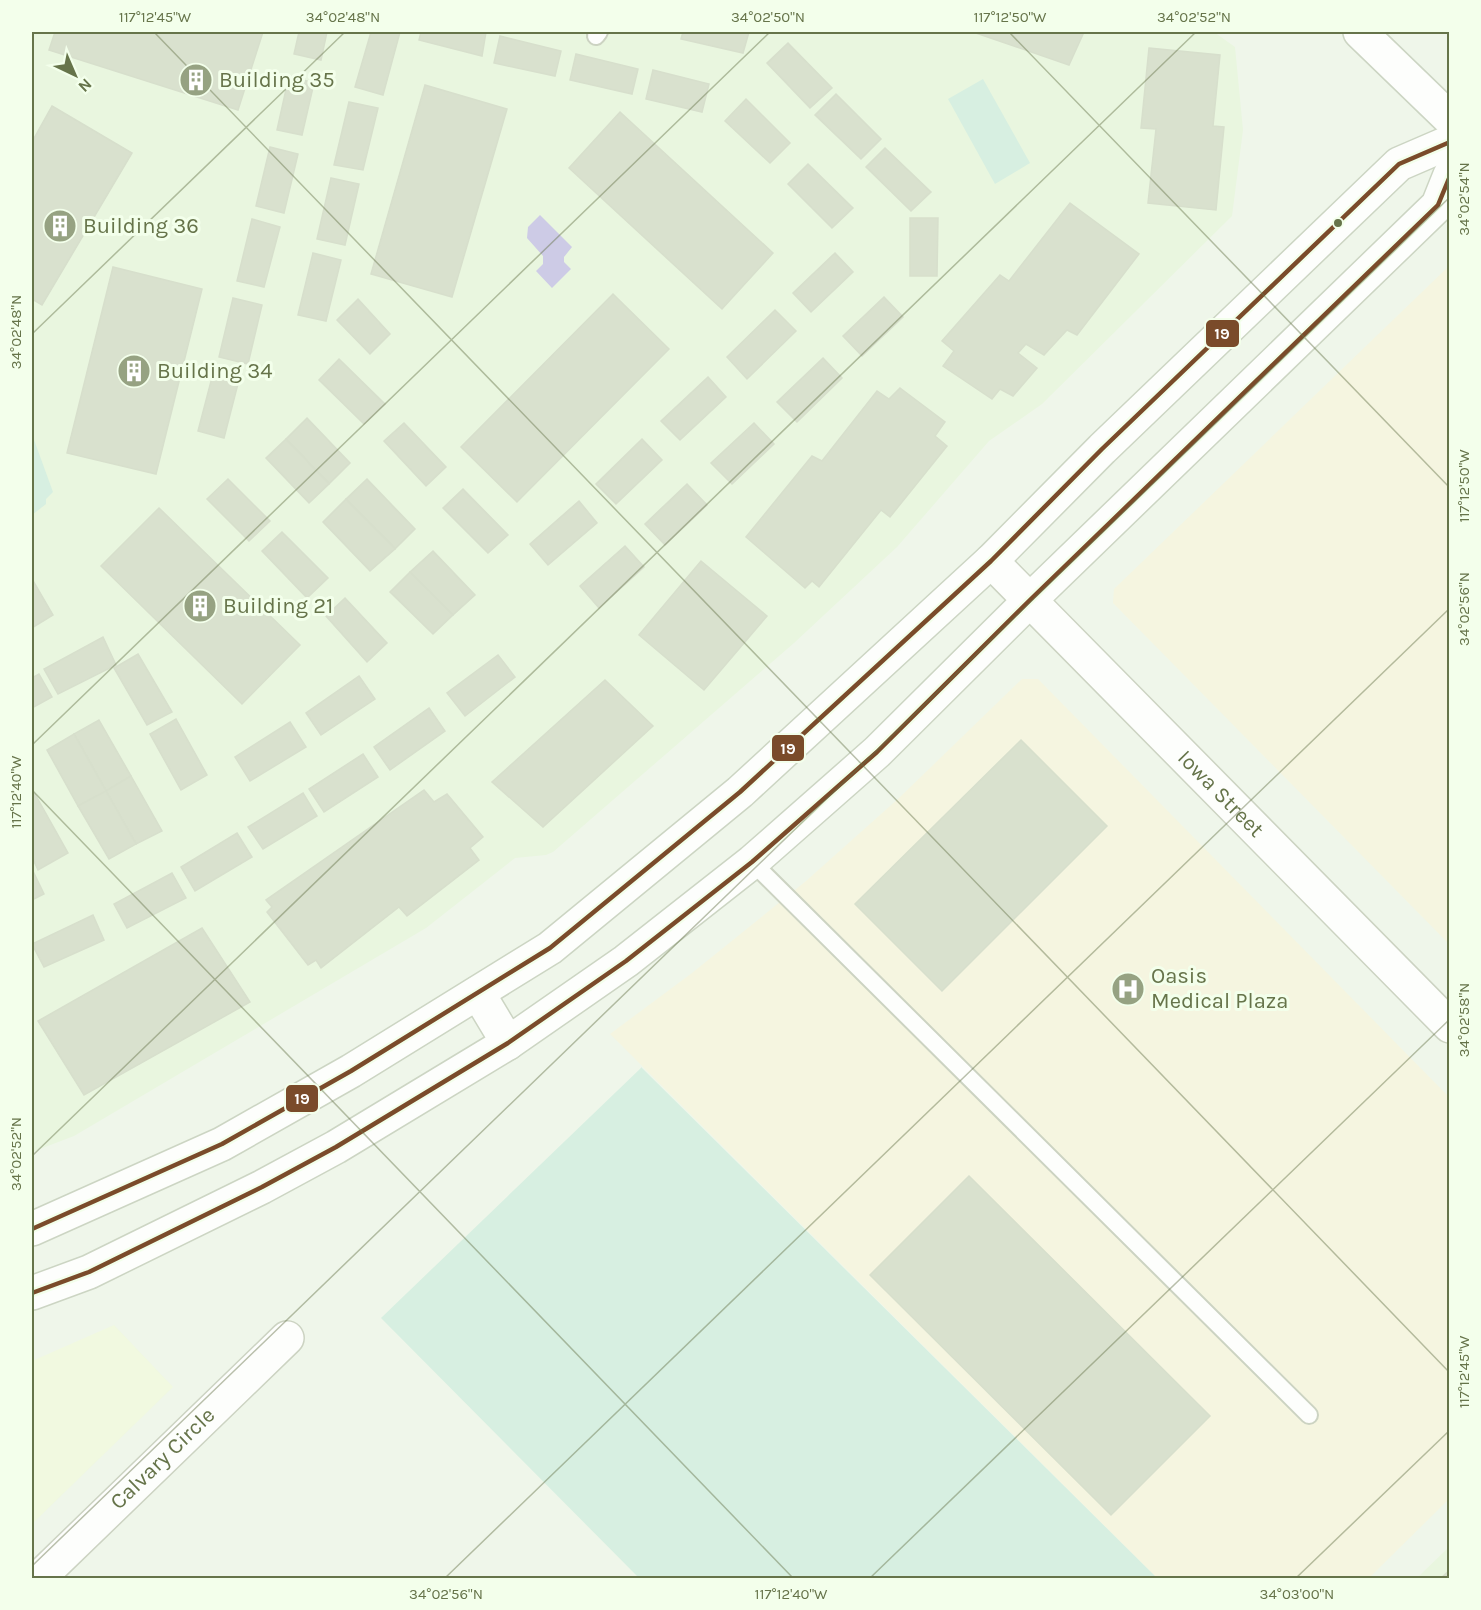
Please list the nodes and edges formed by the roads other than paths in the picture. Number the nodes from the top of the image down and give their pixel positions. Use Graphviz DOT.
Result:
graph roads {
  1 [pos="1360,32"];
  2 [pos="1449,119"];
  3 [pos="1449,142"];
  4 [pos="1449,176"];
  5 [pos="991,561"];
  6 [pos="1030,600"];
  7 [pos="752,862"];
  8 [pos="478,993"];
  9 [pos="1449,1026"];
  10 [pos="508,1043"];
  11 [pos="32,1229"];
  12 [pos="32,1293"];
  13 [pos="287,1338"];
  14 [pos="1309,1415"];
  15 [pos="39,1578"];
  1 -- 2 [label="main road"];
  3 -- 5 [label="main road"];
  4 -- 6 [label="main road"];
  5 -- 6 [label="main road, Iowa Street"];
  5 -- 8 [label="main road"];
  6 -- 7 [label="main road"];
  6 -- 9 [label="main road, Iowa Street"];
  7 -- 10 [label="main road"];
  7 -- 14 [label="lane"];
  8 -- 10 [label="main road"];
  8 -- 11 [label="main road"];
  10 -- 12 [label="main road"];
  13 -- 15 [label="main road, Calvary Circle"];
}
